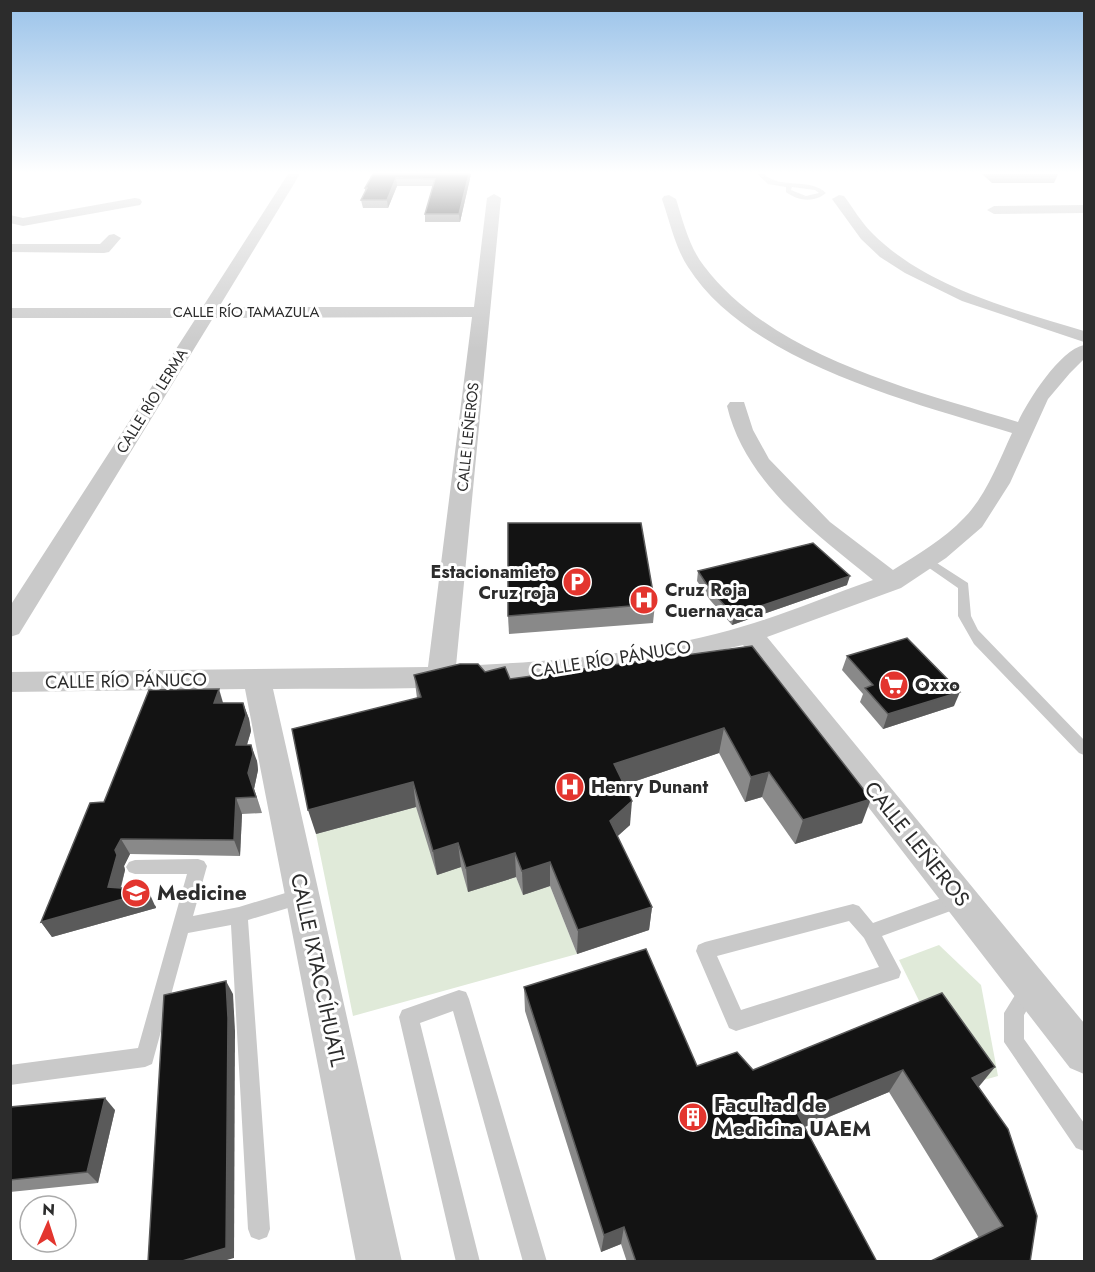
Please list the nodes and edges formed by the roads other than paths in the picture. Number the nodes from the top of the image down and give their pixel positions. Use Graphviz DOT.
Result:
graph roads {
  1 [pos="25,233"];
  2 [pos="257,233"];
  3 [pos="490,233"];
  4 [pos="680,233"];
  5 [pos="864,233"];
  6 [pos="114,238"];
  7 [pos="10,248"];
  8 [pos="208,312"];
  9 [pos="482,312"];
  10 [pos="10,313"];
  11 [pos="1084,337"];
  12 [pos="1084,350"];
  13 [pos="737,406"];
  14 [pos="1023,430"];
  15 [pos="926,560"];
  16 [pos="892,582"];
  17 [pos="10,628"];
  18 [pos="750,634"];
  19 [pos="441,677"];
  20 [pos="257,679"];
  21 [pos="10,682"];
  22 [pos="1084,749"];
  23 [pos="135,867"];
  24 [pos="303,896"];
  25 [pos="961,899"];
  26 [pos="239,915"];
  27 [pos="182,926"];
  28 [pos="870,932"];
  29 [pos="1031,987"];
  30 [pos="1084,1054"];
  31 [pos="10,1075"];
  32 [pos="1084,1140"];
  33 [pos="259,1229"];
  34 [pos="379,1262"];
  35 [pos="468,1262"];
  36 [pos="535,1262"];
  1 -- 7 [label="street"];
  2 -- 8 [label="street, CALLE RÍO LERMA"];
  3 -- 9 [label="street, CALLE LEÑEROS"];
  4 -- 14 [label="street"];
  5 -- 11 [label="street"];
  6 -- 7 [label="street"];
  8 -- 9 [label="street, CALLE RÍO TAMAZULA"];
  8 -- 10 [label="street, CALLE RÍO TAMAZULA"];
  8 -- 17 [label="street, CALLE RÍO LERMA"];
  9 -- 19 [label="street, CALLE LEÑEROS"];
  12 -- 14 [label="street, CALLE RÍO PÁNUCO"];
  13 -- 16 [label="street"];
  14 -- 15 [label="street, CALLE RÍO PÁNUCO"];
  15 -- 16 [label="street, CALLE RÍO PÁNUCO"];
  15 -- 22 [label="lane"];
  16 -- 18 [label="street, CALLE RÍO PÁNUCO"];
  18 -- 19 [label="street, CALLE RÍO PÁNUCO"];
  18 -- 25 [label="street, CALLE LEÑEROS"];
  19 -- 20 [label="street, CALLE RÍO PÁNUCO"];
  20 -- 21 [label="street, CALLE RÍO PÁNUCO"];
  20 -- 24 [label="street, CALLE IXTACCÍHUATL"];
  23 -- 27 [label="lane"];
  24 -- 26 [label="lane"];
  24 -- 34 [label="street, CALLE IXTACCÍHUATL"];
  25 -- 28 [label="lane"];
  25 -- 29 [label="street, CALLE LEÑEROS"];
  26 -- 27 [label="lane"];
  26 -- 33 [label="lane"];
  27 -- 31 [label="lane"];
  28 -- 28 [label="lane"];
  29 -- 30 [label="street, CALLE LEÑEROS"];
  29 -- 32 [label="lane"];
  35 -- 36 [label="lane"];
}
